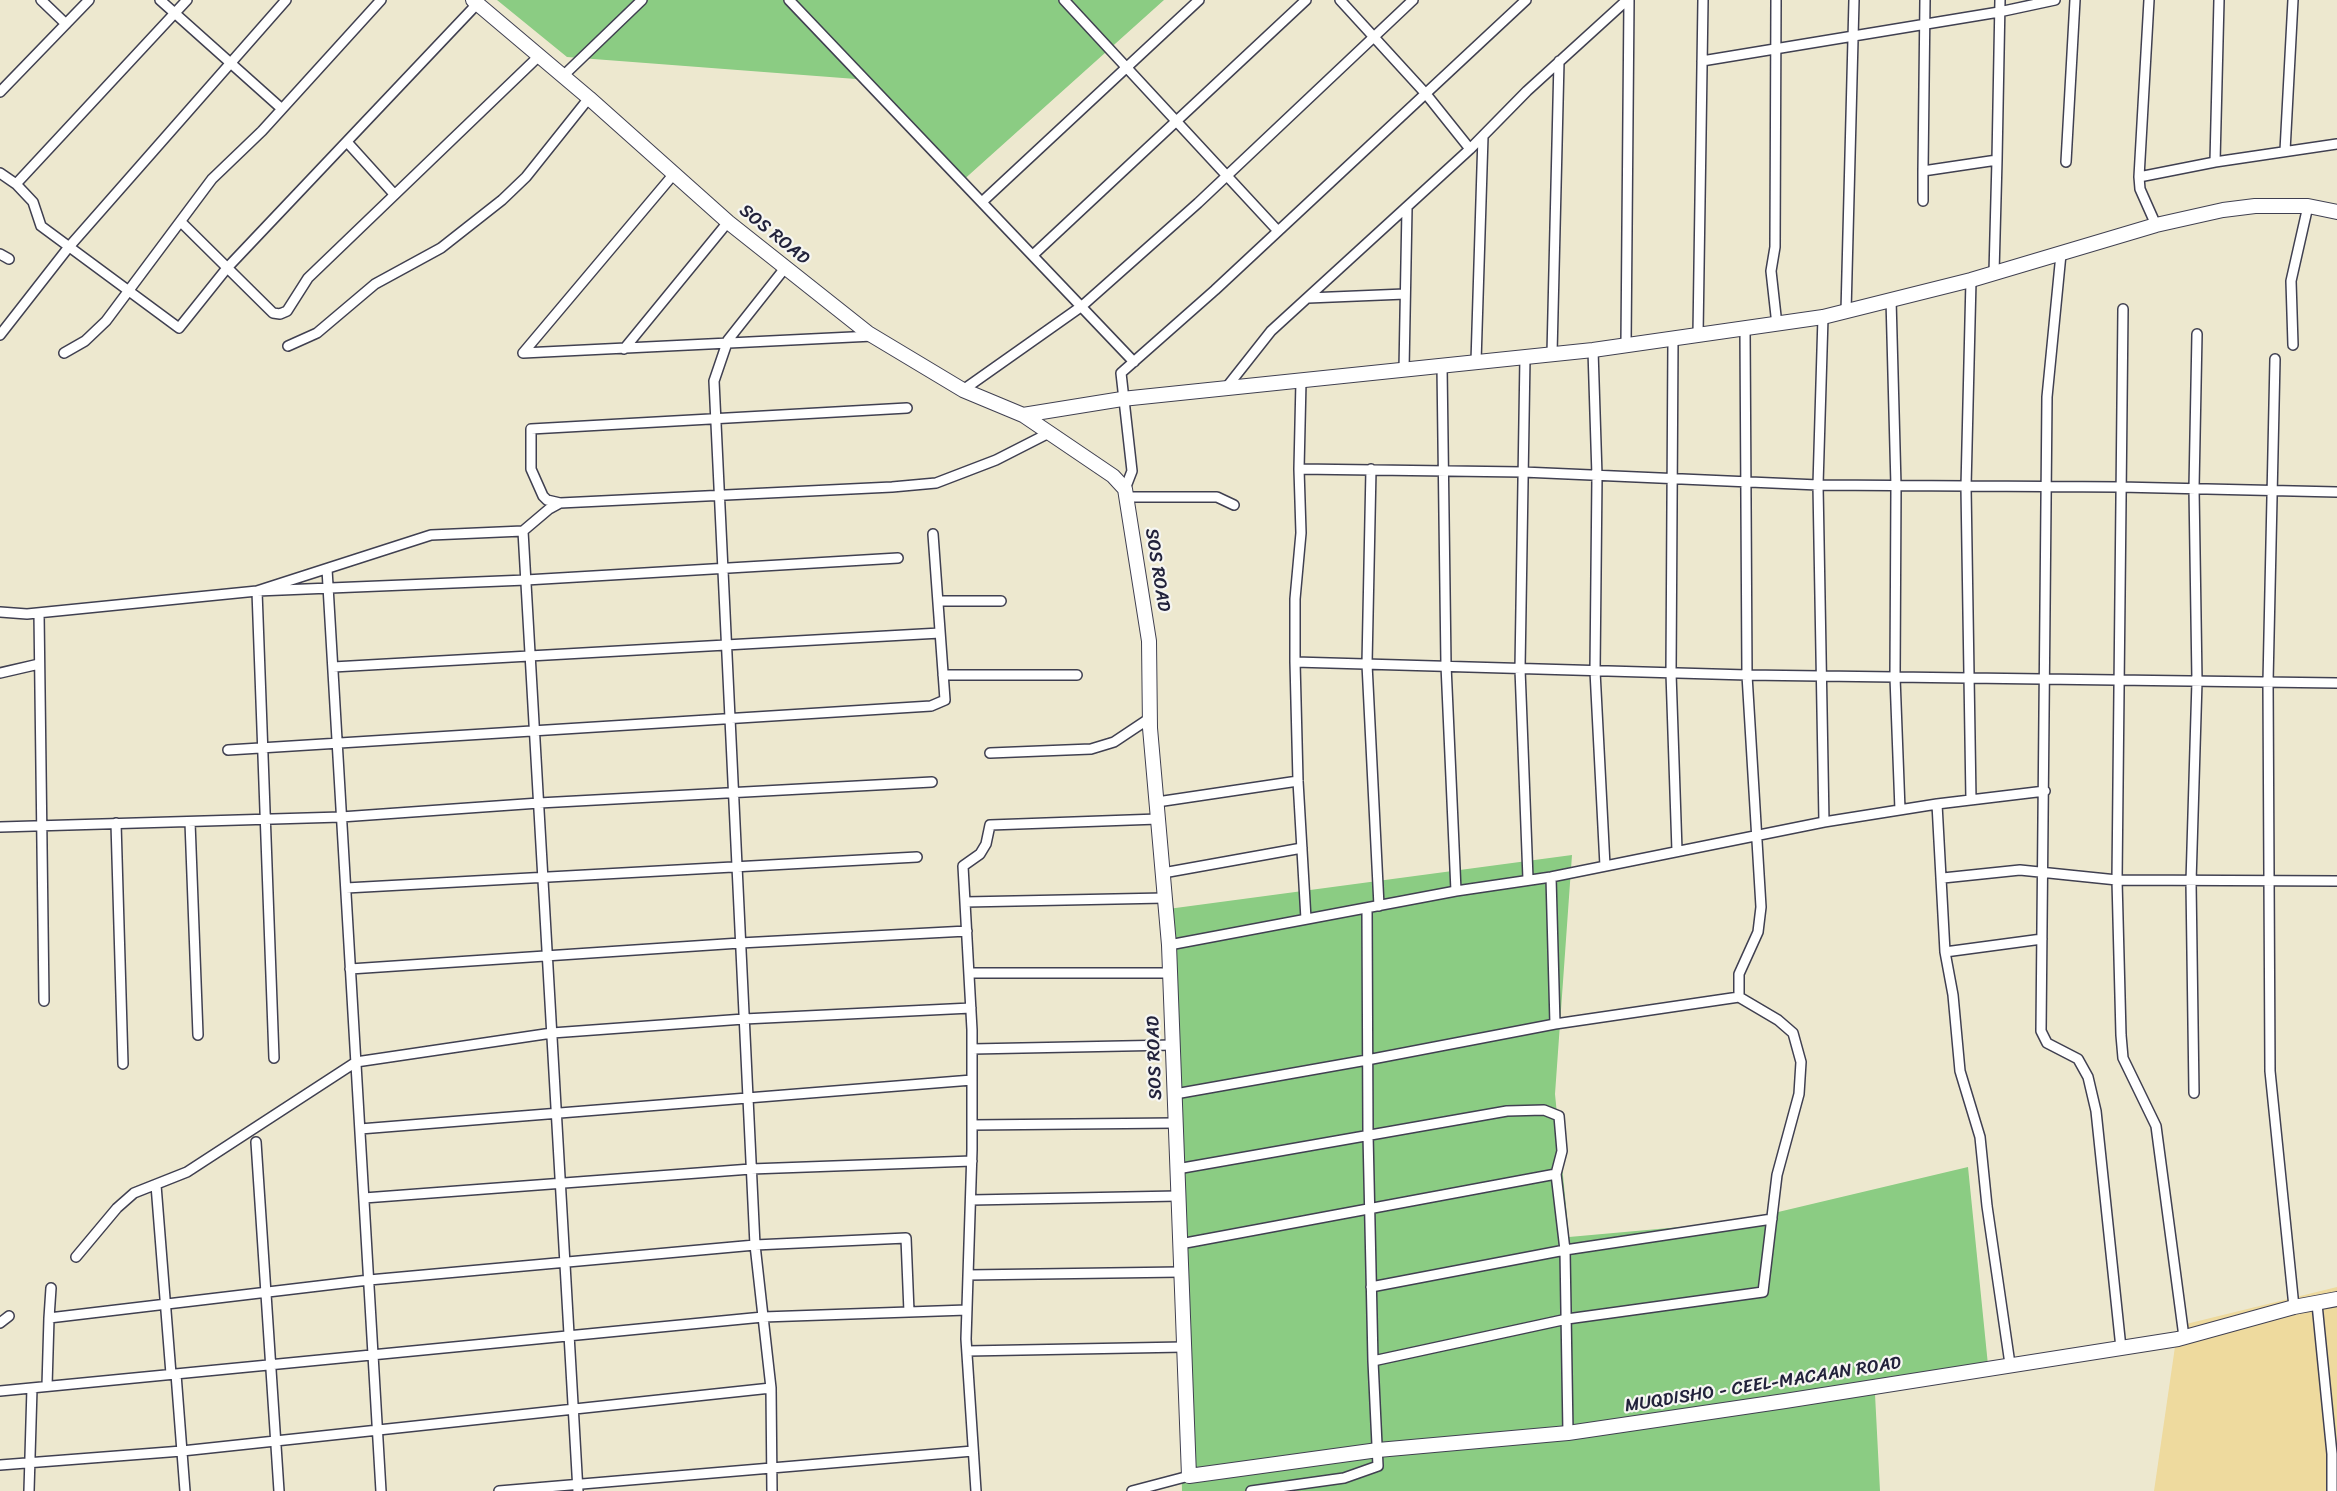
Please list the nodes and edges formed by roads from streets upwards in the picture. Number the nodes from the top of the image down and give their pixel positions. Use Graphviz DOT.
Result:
graph roads {
  1 [pos="41,0"];
  2 [pos="89,0"];
  3 [pos="160,0"];
  4 [pos="187,0"];
  5 [pos="286,0"];
  6 [pos="381,0"];
  7 [pos="642,0"];
  8 [pos="789,0"];
  9 [pos="1064,0"];
  10 [pos="1199,0"];
  11 [pos="1306,0"];
  12 [pos="1340,0"];
  13 [pos="1413,0"];
  14 [pos="1526,0"];
  15 [pos="1628,0"];
  16 [pos="1703,0"];
  17 [pos="1776,0"];
  18 [pos="1854,0"];
  19 [pos="1925,0"];
  20 [pos="2000,0"];
  21 [pos="2055,0"];
  22 [pos="2075,0"];
  23 [pos="2149,0"];
  24 [pos="2219,0"];
  25 [pos="2293,0"];
  26 [pos="475,2"];
  27 [pos="1999,12"];
  28 [pos="175,14"];
  29 [pos="66,24"];
  30 [pos="1924,24"];
  31 [pos="1853,35"];
  32 [pos="1373,37"];
  33 [pos="1774,49"];
  34 [pos="539,56"];
  35 [pos="1702,61"];
  36 [pos="1559,62"];
  37 [pos="230,63"];
  38 [pos="1126,67"];
  39 [pos="563,76"];
  40 [pos="0,92"];
  41 [pos="1426,94"];
  42 [pos="589,98"];
  43 [pos="282,109"];
  44 [pos="1176,121"];
  45 [pos="1483,136"];
  46 [pos="347,142"];
  47 [pos="2337,144"];
  48 [pos="1470,149"];
  49 [pos="2285,151"];
  50 [pos="1997,160"];
  51 [pos="2066,162"];
  52 [pos="2215,162"];
  53 [pos="1923,171"];
  54 [pos="0,173"];
  55 [pos="673,175"];
  56 [pos="1227,176"];
  57 [pos="2139,177"];
  58 [pos="16,184"];
  59 [pos="394,194"];
  60 [pos="1923,201"];
  61 [pos="982,202"];
  62 [pos="2308,206"];
  63 [pos="1407,208"];
  64 [pos="2337,212"];
  65 [pos="181,222"];
  66 [pos="728,222"];
  67 [pos="2156,225"];
  68 [pos="1278,231"];
  69 [pos="68,248"];
  70 [pos="2061,254"];
  71 [pos="1034,255"];
  72 [pos="227,268"];
  73 [pos="785,268"];
  74 [pos="1994,273"];
  75 [pos="1971,280"];
  76 [pos="129,292"];
  77 [pos="1405,294"];
  78 [pos="1308,298"];
  79 [pos="1891,300"];
  80 [pos="1082,306"];
  81 [pos="2123,309"];
  82 [pos="1846,312"];
  83 [pos="1823,317"];
  84 [pos="1777,325"];
  85 [pos="1745,329"];
  86 [pos="2197,334"];
  87 [pos="0,335"];
  88 [pos="1698,335"];
  89 [pos="874,336"];
  90 [pos="1673,339"];
  91 [pos="727,343"];
  92 [pos="1626,345"];
  93 [pos="2293,345"];
  94 [pos="288,346"];
  95 [pos="624,348"];
  96 [pos="1593,350"];
  97 [pos="64,353"];
  98 [pos="1552,354"];
  99 [pos="1525,357"];
  100 [pos="2275,359"];
  101 [pos="1134,362"];
  102 [pos="1476,362"];
  103 [pos="1442,366"];
  104 [pos="1404,370"];
  105 [pos="1301,381"];
  106 [pos="1226,388"];
  107 [pos="963,390"];
  108 [pos="1122,399"];
  109 [pos="907,408"];
  110 [pos="1023,416"];
  111 [pos="715,421"];
  112 [pos="1049,434"];
  113 [pos="1299,469"];
  114 [pos="1371,470"];
  115 [pos="1443,471"];
  116 [pos="1523,472"];
  117 [pos="1596,476"];
  118 [pos="1671,479"];
  119 [pos="1745,480"];
  120 [pos="1818,485"];
  121 [pos="1896,486"];
  122 [pos="1966,487"];
  123 [pos="2045,487"];
  124 [pos="2120,487"];
  125 [pos="2194,488"];
  126 [pos="2271,489"];
  127 [pos="2337,492"];
  128 [pos="1126,493"];
  129 [pos="718,495"];
  130 [pos="561,503"];
  131 [pos="1234,505"];
  132 [pos="523,531"];
  133 [pos="933,534"];
  134 [pos="898,558"];
  135 [pos="327,569"];
  136 [pos="722,569"];
  137 [pos="526,580"];
  138 [pos="328,590"];
  139 [pos="257,591"];
  140 [pos="938,601"];
  141 [pos="1001,601"];
  142 [pos="0,612"];
  143 [pos="39,613"];
  144 [pos="940,633"];
  145 [pos="726,645"];
  146 [pos="530,656"];
  147 [pos="1295,662"];
  148 [pos="39,664"];
  149 [pos="1367,664"];
  150 [pos="1446,665"];
  151 [pos="333,667"];
  152 [pos="1520,669"];
  153 [pos="1595,671"];
  154 [pos="0,673"];
  155 [pos="1671,673"];
  156 [pos="943,675"];
  157 [pos="1077,675"];
  158 [pos="1747,675"];
  159 [pos="1820,676"];
  160 [pos="1895,678"];
  161 [pos="1970,678"];
  162 [pos="2045,679"];
  163 [pos="2119,680"];
  164 [pos="2197,681"];
  165 [pos="2268,682"];
  166 [pos="2337,683"];
  167 [pos="729,718"];
  168 [pos="1150,718"];
  169 [pos="535,730"];
  170 [pos="337,743"];
  171 [pos="263,747"];
  172 [pos="228,750"];
  173 [pos="990,753"];
  174 [pos="1298,781"];
  175 [pos="932,782"];
  176 [pos="2045,791"];
  177 [pos="733,793"];
  178 [pos="1971,800"];
  179 [pos="1156,802"];
  180 [pos="539,803"];
  181 [pos="1937,804"];
  182 [pos="1900,810"];
  183 [pos="341,818"];
  184 [pos="1158,819"];
  185 [pos="266,820"];
  186 [pos="190,822"];
  187 [pos="1824,822"];
  188 [pos="116,824"];
  189 [pos="42,825"];
  190 [pos="0,827"];
  191 [pos="1756,835"];
  192 [pos="1302,848"];
  193 [pos="1677,851"];
  194 [pos="917,857"];
  195 [pos="1605,866"];
  196 [pos="1163,873"];
  197 [pos="2043,874"];
  198 [pos="1551,877"];
  199 [pos="1943,878"];
  200 [pos="1528,879"];
  201 [pos="2117,880"];
  202 [pos="2268,881"];
  203 [pos="2337,881"];
  204 [pos="2191,882"];
  205 [pos="346,888"];
  206 [pos="1456,891"];
  207 [pos="1165,898"];
  208 [pos="965,902"];
  209 [pos="1379,906"];
  210 [pos="1367,908"];
  211 [pos="1306,919"];
  212 [pos="967,931"];
  213 [pos="2042,939"];
  214 [pos="741,943"];
  215 [pos="1169,945"];
  216 [pos="1945,952"];
  217 [pos="547,956"];
  218 [pos="351,969"];
  219 [pos="1170,973"];
  220 [pos="969,974"];
  221 [pos="1739,997"];
  222 [pos="44,1001"];
  223 [pos="970,1008"];
  224 [pos="744,1019"];
  225 [pos="1555,1024"];
  226 [pos="552,1033"];
  227 [pos="198,1035"];
  228 [pos="1173,1045"];
  229 [pos="972,1049"];
  230 [pos="274,1058"];
  231 [pos="1368,1060"];
  232 [pos="356,1062"];
  233 [pos="123,1064"];
  234 [pos="972,1080"];
  235 [pos="2194,1093"];
  236 [pos="1174,1094"];
  237 [pos="748,1096"];
  238 [pos="556,1114"];
  239 [pos="1176,1123"];
  240 [pos="972,1125"];
  241 [pos="360,1130"];
  242 [pos="1368,1134"];
  243 [pos="256,1142"];
  244 [pos="972,1161"];
  245 [pos="751,1169"];
  246 [pos="1177,1169"];
  247 [pos="1556,1174"];
  248 [pos="156,1185"];
  249 [pos="560,1185"];
  250 [pos="1178,1196"];
  251 [pos="364,1198"];
  252 [pos="971,1200"];
  253 [pos="1371,1209"];
  254 [pos="1772,1219"];
  255 [pos="1180,1244"];
  256 [pos="755,1245"];
  257 [pos="1565,1250"];
  258 [pos="76,1257"];
  259 [pos="565,1262"];
  260 [pos="1181,1272"];
  261 [pos="968,1275"];
  262 [pos="369,1280"];
  263 [pos="1371,1287"];
  264 [pos="51,1288"];
  265 [pos="266,1293"];
  266 [pos="2337,1299"];
  267 [pos="2317,1304"];
  268 [pos="166,1305"];
  269 [pos="2294,1307"];
  270 [pos="967,1310"];
  271 [pos="909,1312"];
  272 [pos="9,1316"];
  273 [pos="763,1317"];
  274 [pos="49,1318"];
  275 [pos="1567,1320"];
  276 [pos="0,1323"];
  277 [pos="569,1335"];
  278 [pos="2184,1337"];
  279 [pos="1184,1347"];
  280 [pos="2121,1348"];
  281 [pos="967,1351"];
  282 [pos="373,1354"];
  283 [pos="1373,1361"];
  284 [pos="2010,1364"];
  285 [pos="270,1365"];
  286 [pos="174,1374"];
  287 [pos="46,1386"];
  288 [pos="32,1388"];
  289 [pos="771,1388"];
  290 [pos="0,1391"];
  291 [pos="573,1408"];
  292 [pos="378,1429"];
  293 [pos="1568,1433"];
  294 [pos="275,1440"];
  295 [pos="1378,1450"];
  296 [pos="182,1451"];
  297 [pos="973,1451"];
  298 [pos="30,1462"];
  299 [pos="0,1465"];
  300 [pos="772,1469"];
  301 [pos="1189,1476"];
  302 [pos="578,1488"];
  303 [pos="29,1491"];
  304 [pos="185,1491"];
  305 [pos="279,1491"];
  306 [pos="381,1491"];
  307 [pos="499,1491"];
  308 [pos="772,1491"];
  309 [pos="976,1491"];
  310 [pos="1132,1491"];
  311 [pos="1251,1491"];
  312 [pos="2332,1491"];
  1 -- 29 [label="street"];
  2 -- 29 [label="street"];
  3 -- 28 [label="street"];
  4 -- 28 [label="street"];
  5 -- 37 [label="street"];
  6 -- 43 [label="street"];
  7 -- 39 [label="street"];
  8 -- 61 [label="street"];
  9 -- 38 [label="street"];
  10 -- 38 [label="street"];
  11 -- 44 [label="street"];
  12 -- 32 [label="street"];
  13 -- 32 [label="street"];
  14 -- 41 [label="street"];
  15 -- 36 [label="street"];
  15 -- 92 [label="street"];
  16 -- 35 [label="street"];
  17 -- 33 [label="street"];
  18 -- 31 [label="street"];
  19 -- 30 [label="street"];
  20 -- 27 [label="street"];
  21 -- 27 [label="street"];
  22 -- 51 [label="street"];
  23 -- 57 [label="street"];
  24 -- 52 [label="street"];
  25 -- 49 [label="street"];
  26 -- 34 [label="street, SOS ROAD"];
  26 -- 46 [label="street"];
  27 -- 30 [label="street"];
  27 -- 50 [label="street"];
  28 -- 37 [label="street"];
  28 -- 58 [label="street"];
  29 -- 40 [label="street"];
  30 -- 31 [label="street"];
  30 -- 53 [label="street"];
  31 -- 33 [label="street"];
  31 -- 82 [label="street"];
  32 -- 41 [label="street"];
  32 -- 56 [label="street"];
  33 -- 35 [label="street"];
  33 -- 84 [label="street"];
  34 -- 39 [label="street, SOS ROAD"];
  34 -- 59 [label="street"];
  35 -- 88 [label="street"];
  36 -- 45 [label="street"];
  36 -- 98 [label="street"];
  37 -- 43 [label="street"];
  37 -- 69 [label="street"];
  38 -- 44 [label="street"];
  38 -- 61 [label="street"];
  39 -- 42 [label="street, SOS ROAD"];
  41 -- 48 [label="street"];
  41 -- 68 [label="street"];
  42 -- 55 [label="street, SOS ROAD"];
  42 -- 94 [label="street"];
  43 -- 65 [label="street"];
  44 -- 56 [label="street"];
  44 -- 71 [label="street"];
  45 -- 48 [label="street"];
  45 -- 102 [label="street"];
  46 -- 59 [label="street"];
  46 -- 72 [label="street"];
  47 -- 49 [label="street"];
  48 -- 63 [label="street"];
  49 -- 52 [label="street"];
  50 -- 53 [label="street"];
  50 -- 74 [label="street"];
  52 -- 57 [label="street"];
  53 -- 60 [label="street"];
  54 -- 58 [label="street"];
  55 -- 66 [label="street, SOS ROAD"];
  55 -- 95 [label="street"];
  56 -- 68 [label="street"];
  56 -- 80 [label="street"];
  57 -- 67 [label="street"];
  58 -- 69 [label="street"];
  59 -- 72 [label="street"];
  61 -- 71 [label="street"];
  62 -- 64 [label="street"];
  62 -- 67 [label="street"];
  62 -- 93 [label="street"];
  63 -- 77 [label="street"];
  63 -- 78 [label="street"];
  65 -- 72 [label="street"];
  65 -- 76 [label="street"];
  66 -- 73 [label="street, SOS ROAD"];
  66 -- 95 [label="street"];
  67 -- 70 [label="street"];
  68 -- 101 [label="street"];
  69 -- 76 [label="street"];
  69 -- 87 [label="street"];
  70 -- 74 [label="street"];
  70 -- 123 [label="street"];
  71 -- 80 [label="street"];
  72 -- 76 [label="street"];
  73 -- 89 [label="street, SOS ROAD"];
  73 -- 91 [label="street"];
  74 -- 75 [label="street"];
  75 -- 79 [label="street"];
  75 -- 122 [label="street"];
  76 -- 97 [label="street"];
  77 -- 78 [label="street"];
  77 -- 104 [label="street"];
  78 -- 106 [label="street"];
  79 -- 82 [label="street"];
  79 -- 121 [label="street"];
  80 -- 101 [label="street"];
  80 -- 107 [label="street"];
  81 -- 124 [label="street"];
  82 -- 83 [label="street"];
  83 -- 84 [label="street"];
  83 -- 120 [label="street"];
  84 -- 85 [label="street"];
  85 -- 88 [label="street"];
  85 -- 119 [label="street"];
  86 -- 125 [label="street"];
  88 -- 90 [label="street"];
  89 -- 91 [label="street"];
  89 -- 107 [label="street, SOS ROAD"];
  90 -- 92 [label="street"];
  90 -- 118 [label="street"];
  91 -- 95 [label="street"];
  91 -- 111 [label="street"];
  92 -- 96 [label="street"];
  96 -- 98 [label="street"];
  96 -- 117 [label="street"];
  98 -- 99 [label="street"];
  99 -- 102 [label="street"];
  99 -- 116 [label="street"];
  100 -- 126 [label="street"];
  101 -- 108 [label="street"];
  102 -- 103 [label="street"];
  103 -- 104 [label="street"];
  103 -- 115 [label="street"];
  104 -- 105 [label="street"];
  105 -- 106 [label="street"];
  105 -- 113 [label="street"];
  106 -- 108 [label="street"];
  107 -- 110 [label="street, SOS ROAD"];
  108 -- 110 [label="street"];
  108 -- 128 [label="street"];
  109 -- 111 [label="street"];
  110 -- 112 [label="street, SOS ROAD"];
  111 -- 129 [label="street"];
  111 -- 130 [label="street"];
  112 -- 128 [label="street, SOS ROAD"];
  112 -- 129 [label="street"];
  113 -- 114 [label="street"];
  113 -- 147 [label="street"];
  114 -- 115 [label="street"];
  114 -- 149 [label="street"];
  115 -- 116 [label="street"];
  115 -- 150 [label="street"];
  116 -- 117 [label="street"];
  116 -- 152 [label="street"];
  117 -- 118 [label="street"];
  117 -- 153 [label="street"];
  118 -- 119 [label="street"];
  118 -- 155 [label="street"];
  119 -- 120 [label="street"];
  119 -- 158 [label="street"];
  120 -- 121 [label="street"];
  120 -- 159 [label="street"];
  121 -- 122 [label="street"];
  121 -- 160 [label="street"];
  122 -- 123 [label="street"];
  122 -- 161 [label="street"];
  123 -- 124 [label="street"];
  123 -- 162 [label="street"];
  124 -- 125 [label="street"];
  124 -- 163 [label="street"];
  125 -- 126 [label="street"];
  125 -- 164 [label="street"];
  126 -- 127 [label="street"];
  126 -- 165 [label="street"];
  128 -- 131 [label="street"];
  128 -- 168 [label="street, SOS ROAD"];
  129 -- 130 [label="street"];
  129 -- 136 [label="street"];
  130 -- 132 [label="street"];
  132 -- 135 [label="street"];
  132 -- 137 [label="street"];
  133 -- 140 [label="street"];
  134 -- 136 [label="street"];
  135 -- 138 [label="street"];
  135 -- 139 [label="street"];
  136 -- 137 [label="street"];
  136 -- 145 [label="street"];
  137 -- 138 [label="street"];
  137 -- 146 [label="street"];
  138 -- 139 [label="street"];
  138 -- 151 [label="street"];
  139 -- 143 [label="street"];
  139 -- 171 [label="street"];
  140 -- 141 [label="street"];
  140 -- 144 [label="street"];
  142 -- 143 [label="street"];
  143 -- 148 [label="street"];
  144 -- 145 [label="street"];
  144 -- 156 [label="street"];
  145 -- 146 [label="street"];
  145 -- 167 [label="street"];
  146 -- 151 [label="street"];
  146 -- 169 [label="street"];
  147 -- 149 [label="street"];
  147 -- 174 [label="street"];
  148 -- 154 [label="street"];
  148 -- 189 [label="street"];
  149 -- 150 [label="street"];
  149 -- 209 [label="street"];
  150 -- 152 [label="street"];
  150 -- 206 [label="street"];
  151 -- 170 [label="street"];
  152 -- 153 [label="street"];
  152 -- 200 [label="street"];
  153 -- 155 [label="street"];
  153 -- 195 [label="street"];
  155 -- 158 [label="street"];
  155 -- 193 [label="street"];
  156 -- 157 [label="street"];
  156 -- 167 [label="street"];
  158 -- 159 [label="street"];
  158 -- 191 [label="street"];
  159 -- 160 [label="street"];
  159 -- 187 [label="street"];
  160 -- 161 [label="street"];
  160 -- 182 [label="street"];
  161 -- 162 [label="street"];
  161 -- 178 [label="street"];
  162 -- 163 [label="street"];
  162 -- 176 [label="street"];
  163 -- 164 [label="street"];
  163 -- 201 [label="street"];
  164 -- 165 [label="street"];
  164 -- 204 [label="street"];
  165 -- 166 [label="street"];
  165 -- 202 [label="street"];
  167 -- 169 [label="street"];
  167 -- 177 [label="street"];
  168 -- 173 [label="street"];
  168 -- 179 [label="street, SOS ROAD"];
  169 -- 170 [label="street"];
  169 -- 180 [label="street"];
  170 -- 171 [label="street"];
  170 -- 183 [label="street"];
  171 -- 172 [label="street"];
  171 -- 185 [label="street"];
  174 -- 179 [label="street"];
  174 -- 192 [label="street"];
  175 -- 177 [label="street"];
  176 -- 178 [label="street"];
  176 -- 197 [label="street"];
  177 -- 180 [label="street"];
  177 -- 214 [label="street"];
  178 -- 181 [label="street"];
  179 -- 184 [label="street, SOS ROAD"];
  180 -- 183 [label="street"];
  180 -- 217 [label="street"];
  181 -- 182 [label="street"];
  181 -- 199 [label="street"];
  182 -- 187 [label="street"];
  183 -- 185 [label="street"];
  183 -- 205 [label="street"];
  184 -- 196 [label="street, SOS ROAD"];
  184 -- 208 [label="street"];
  185 -- 186 [label="street"];
  185 -- 230 [label="street"];
  186 -- 188 [label="street"];
  186 -- 227 [label="street"];
  187 -- 191 [label="street"];
  188 -- 189 [label="street"];
  188 -- 233 [label="street"];
  189 -- 190 [label="street"];
  189 -- 222 [label="street"];
  191 -- 193 [label="street"];
  191 -- 221 [label="street"];
  192 -- 196 [label="street"];
  192 -- 211 [label="street"];
  193 -- 195 [label="street"];
  194 -- 205 [label="street"];
  195 -- 198 [label="street"];
  196 -- 207 [label="street, SOS ROAD"];
  197 -- 199 [label="street"];
  197 -- 201 [label="street"];
  197 -- 213 [label="street"];
  198 -- 200 [label="street"];
  198 -- 225 [label="street"];
  199 -- 216 [label="street"];
  200 -- 206 [label="street"];
  201 -- 204 [label="street"];
  201 -- 278 [label="street"];
  202 -- 203 [label="street"];
  202 -- 204 [label="street"];
  202 -- 269 [label="street"];
  204 -- 235 [label="street"];
  205 -- 218 [label="street"];
  206 -- 209 [label="street"];
  207 -- 208 [label="street"];
  207 -- 215 [label="street, SOS ROAD"];
  208 -- 212 [label="street"];
  209 -- 210 [label="street"];
  210 -- 211 [label="street"];
  210 -- 231 [label="street"];
  211 -- 215 [label="street"];
  212 -- 214 [label="street"];
  212 -- 220 [label="street"];
  213 -- 216 [label="street"];
  213 -- 280 [label="street"];
  214 -- 217 [label="street"];
  214 -- 224 [label="street"];
  215 -- 219 [label="street, SOS ROAD"];
  216 -- 284 [label="street"];
  217 -- 218 [label="street"];
  217 -- 226 [label="street"];
  218 -- 232 [label="street"];
  219 -- 220 [label="street"];
  219 -- 228 [label="street, SOS ROAD"];
  220 -- 223 [label="street"];
  221 -- 225 [label="street"];
  221 -- 254 [label="street"];
  223 -- 224 [label="street"];
  223 -- 229 [label="street"];
  224 -- 226 [label="street"];
  224 -- 237 [label="street"];
  225 -- 231 [label="street"];
  226 -- 232 [label="street"];
  226 -- 238 [label="street"];
  228 -- 229 [label="street"];
  228 -- 236 [label="street, SOS ROAD"];
  229 -- 234 [label="street"];
  231 -- 236 [label="street"];
  231 -- 242 [label="street"];
  232 -- 241 [label="street"];
  232 -- 248 [label="street"];
  234 -- 237 [label="street"];
  234 -- 240 [label="street"];
  236 -- 239 [label="street, SOS ROAD"];
  237 -- 238 [label="street"];
  237 -- 245 [label="street"];
  238 -- 241 [label="street"];
  238 -- 249 [label="street"];
  239 -- 240 [label="street"];
  239 -- 246 [label="street, SOS ROAD"];
  240 -- 244 [label="street"];
  241 -- 251 [label="street"];
  242 -- 246 [label="street"];
  242 -- 247 [label="street"];
  242 -- 253 [label="street"];
  243 -- 265 [label="street"];
  244 -- 245 [label="street"];
  244 -- 252 [label="street"];
  245 -- 249 [label="street"];
  245 -- 256 [label="street"];
  246 -- 250 [label="street, SOS ROAD"];
  247 -- 253 [label="street"];
  247 -- 257 [label="street"];
  248 -- 258 [label="street"];
  248 -- 268 [label="street"];
  249 -- 251 [label="street"];
  249 -- 259 [label="street"];
  250 -- 252 [label="street"];
  250 -- 255 [label="street, SOS ROAD"];
  251 -- 262 [label="street"];
  252 -- 261 [label="street"];
  253 -- 255 [label="street"];
  253 -- 263 [label="street"];
  254 -- 257 [label="street"];
  254 -- 275 [label="street"];
  255 -- 260 [label="street, SOS ROAD"];
  256 -- 259 [label="street"];
  256 -- 271 [label="street"];
  256 -- 273 [label="street"];
  257 -- 263 [label="street"];
  257 -- 275 [label="street"];
  259 -- 262 [label="street"];
  259 -- 277 [label="street"];
  260 -- 261 [label="street"];
  260 -- 279 [label="street, SOS ROAD"];
  261 -- 270 [label="street"];
  262 -- 265 [label="street"];
  262 -- 282 [label="street"];
  263 -- 283 [label="street"];
  264 -- 274 [label="street"];
  265 -- 268 [label="street"];
  265 -- 285 [label="street"];
  266 -- 267 [label="street, MUQDISHO - CEEL-MACAAN ROAD"];
  267 -- 269 [label="street, MUQDISHO - CEEL-MACAAN ROAD"];
  267 -- 312 [label="street"];
  268 -- 274 [label="street"];
  268 -- 286 [label="street"];
  269 -- 278 [label="street, MUQDISHO - CEEL-MACAAN ROAD"];
  270 -- 271 [label="street"];
  270 -- 281 [label="street"];
  271 -- 273 [label="street"];
  272 -- 276 [label="street"];
  273 -- 277 [label="street"];
  273 -- 289 [label="street"];
  274 -- 287 [label="street"];
  275 -- 283 [label="street"];
  275 -- 293 [label="street"];
  277 -- 282 [label="street"];
  277 -- 291 [label="street"];
  278 -- 280 [label="street, MUQDISHO - CEEL-MACAAN ROAD"];
  279 -- 281 [label="street"];
  279 -- 301 [label="street, SOS ROAD"];
  280 -- 284 [label="street, MUQDISHO - CEEL-MACAAN ROAD"];
  281 -- 297 [label="street"];
  282 -- 285 [label="street"];
  282 -- 292 [label="street"];
  283 -- 295 [label="street"];
  284 -- 293 [label="street, MUQDISHO - CEEL-MACAAN ROAD"];
  285 -- 286 [label="street"];
  285 -- 294 [label="street"];
  286 -- 287 [label="street"];
  286 -- 296 [label="street"];
  287 -- 288 [label="street"];
  288 -- 290 [label="street"];
  288 -- 298 [label="street"];
  289 -- 291 [label="street"];
  289 -- 300 [label="street"];
  291 -- 292 [label="street"];
  291 -- 302 [label="street"];
  292 -- 294 [label="street"];
  292 -- 306 [label="street"];
  293 -- 295 [label="street, MUQDISHO - CEEL-MACAAN ROAD"];
  294 -- 296 [label="street"];
  294 -- 305 [label="street"];
  295 -- 301 [label="street, MUQDISHO - CEEL-MACAAN ROAD"];
  295 -- 311 [label="street"];
  296 -- 298 [label="street"];
  296 -- 304 [label="street"];
  297 -- 300 [label="street"];
  297 -- 309 [label="street"];
  298 -- 299 [label="street"];
  298 -- 303 [label="street"];
  300 -- 302 [label="street"];
  300 -- 308 [label="street"];
  301 -- 310 [label="street"];
  302 -- 307 [label="street"];
}
